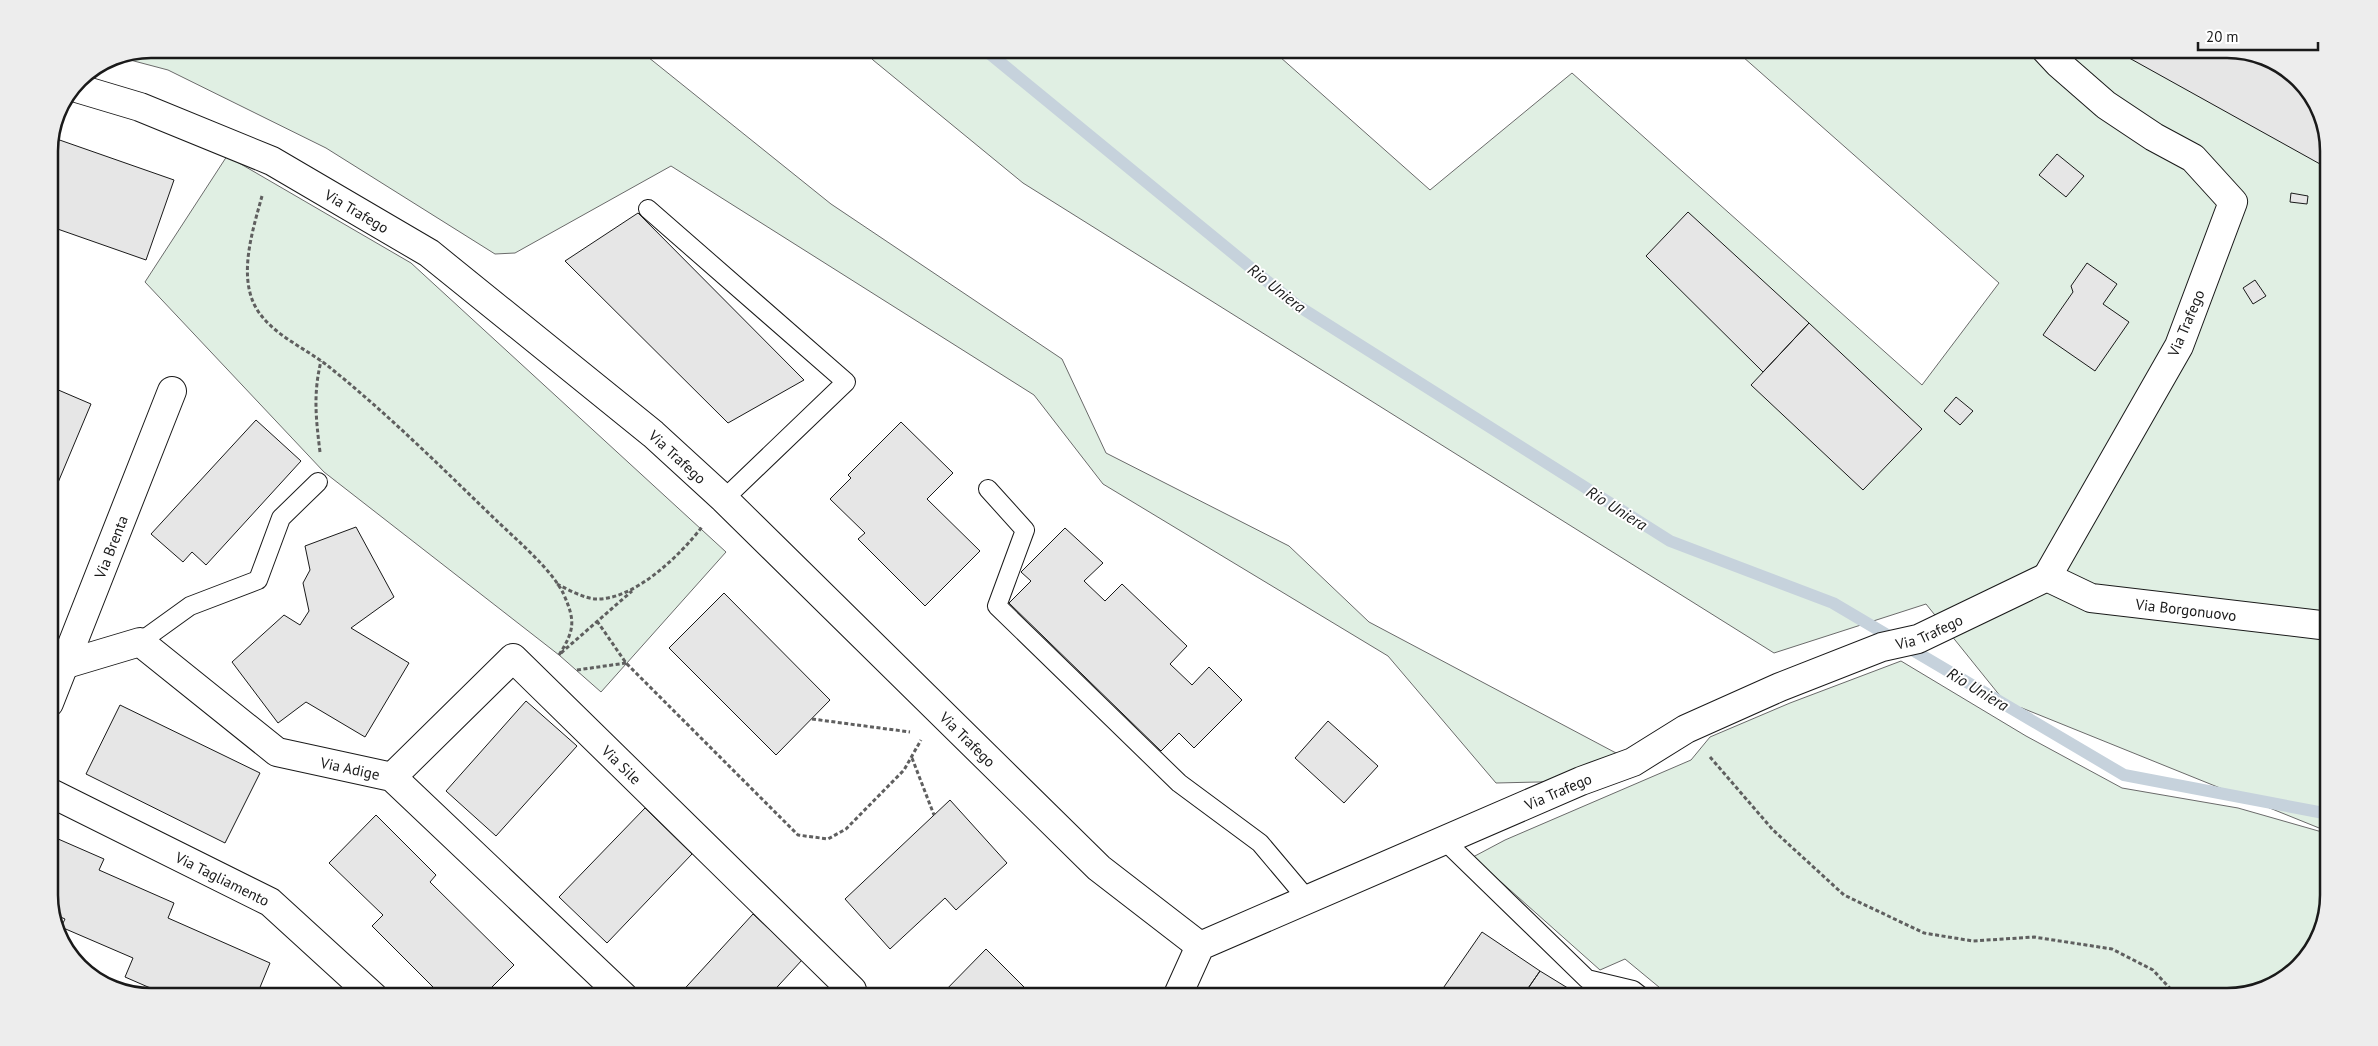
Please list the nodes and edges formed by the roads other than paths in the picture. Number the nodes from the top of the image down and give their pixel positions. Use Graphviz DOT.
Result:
graph roads {
  1 [pos="2053,58"];
  2 [pos="81,89"];
  3 [pos="648,209"];
  4 [pos="172,391"];
  5 [pos="318,482"];
  6 [pos="988,489"];
  7 [pos="724,499"];
  8 [pos="2047,578"];
  9 [pos="2320,625"];
  10 [pos="140,642"];
  11 [pos="63,665"];
  12 [pos="58,679"];
  13 [pos="392,777"];
  14 [pos="58,796"];
  15 [pos="1445,841"];
  16 [pos="1308,900"];
  17 [pos="1200,946"];
  18 [pos="364,988"];
  19 [pos="615,988"];
  20 [pos="845,988"];
  21 [pos="1181,988"];
  22 [pos="1624,988"];
  1 -- 8 [label="street, Via Trafego"];
  2 -- 7 [label="street, Via Trafego"];
  3 -- 7 [label="lane"];
  4 -- 11 [label="street, Via Brenta"];
  5 -- 10 [label="lane"];
  6 -- 16 [label="lane"];
  7 -- 17 [label="street, Via Trafego"];
  8 -- 9 [label="street, Via Borgonuovo"];
  8 -- 15 [label="street, Via Trafego"];
  10 -- 11 [label="street"];
  10 -- 13 [label="street, Via Adige"];
  11 -- 12 [label="street, Via Brenta"];
  13 -- 19 [label="street, Via Adige"];
  13 -- 20 [label="street, Via Sile"];
  14 -- 18 [label="street, Via Tagliamento"];
  15 -- 16 [label="street, Via Trafego"];
  15 -- 22 [label="lane"];
  16 -- 17 [label="street, Via Trafego"];
  17 -- 21 [label="street"];
}
